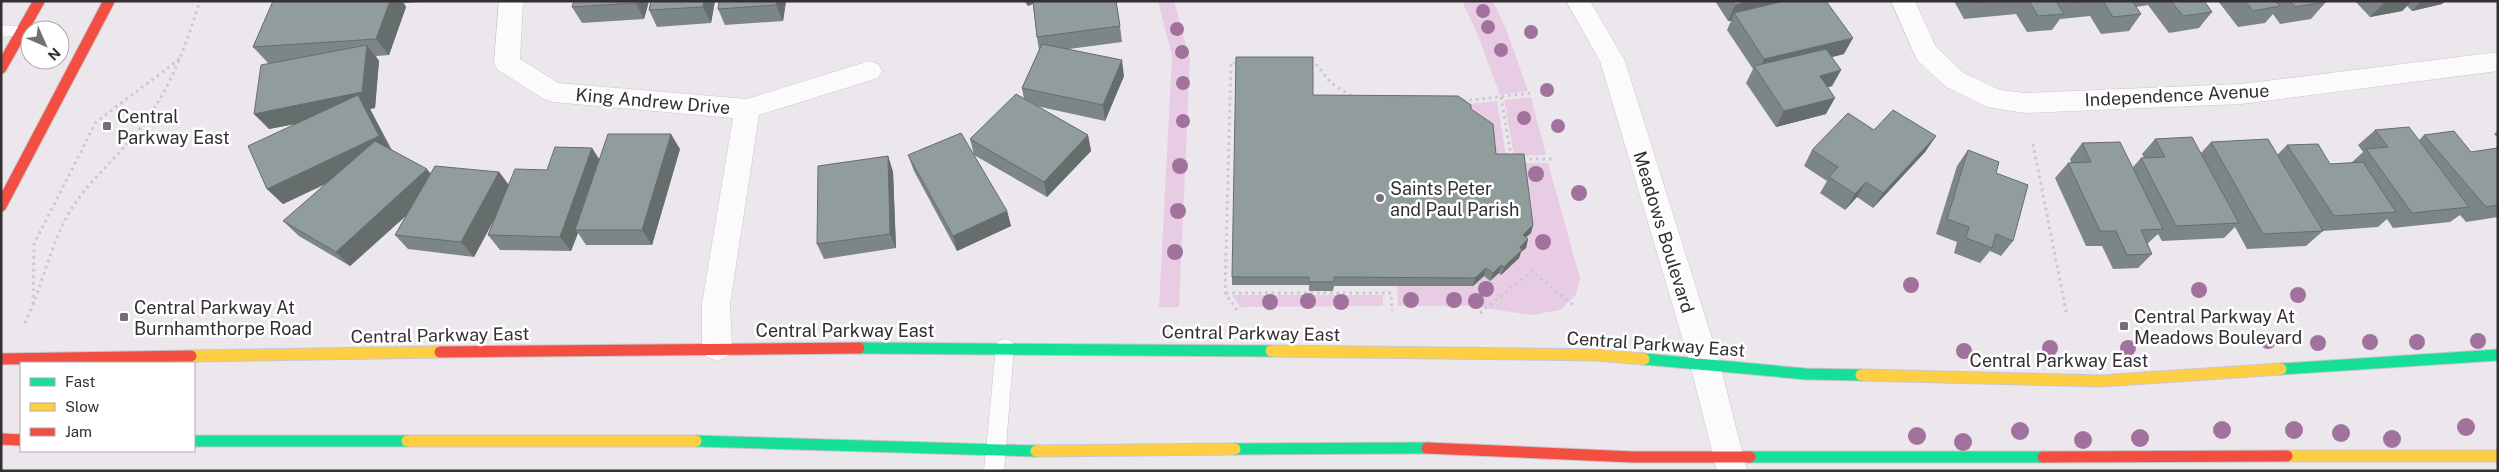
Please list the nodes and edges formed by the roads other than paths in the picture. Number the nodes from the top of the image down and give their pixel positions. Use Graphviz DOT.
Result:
graph roads {
  1 [pos="39,1"];
  2 [pos="109,1"];
  3 [pos="511,1"];
  4 [pos="1578,1"];
  5 [pos="1903,1"];
  6 [pos="28,20"];
  7 [pos="1,31"];
  8 [pos="20,31"];
  9 [pos="20,35"];
  10 [pos="2498,61"];
  11 [pos="1,68"];
  12 [pos="868,71"];
  13 [pos="747,109"];
  14 [pos="1,206"];
  15 [pos="1005,347"];
  16 [pos="717,348"];
  17 [pos="2498,355"];
  18 [pos="1,359"];
  19 [pos="1705,364"];
  20 [pos="1,439"];
  21 [pos="20,440"];
  22 [pos="195,441"];
  23 [pos="996,451"];
  24 [pos="2498,456"];
  25 [pos="1730,463"];
  26 [pos="994,471"];
  1 -- 6 [label="street"];
  2 -- 14 [label="street"];
  3 -- 13 [label="street, King Andrew Drive"];
  4 -- 19 [label="street, Meadows Boulevard"];
  5 -- 10 [label="street, Independence Avenue"];
  7 -- 8 [label="lane"];
  9 -- 11 [label="street"];
  12 -- 13 [label="street"];
  13 -- 16 [label="street, King Andrew Drive"];
  15 -- 16 [label="street, Central Parkway East"];
  15 -- 19 [label="street, Central Parkway East"];
  15 -- 23 [label="lane"];
  16 -- 18 [label="street, Central Parkway East"];
  17 -- 19 [label="street, Central Parkway East"];
  19 -- 25 [label="street, Meadows Boulevard"];
  20 -- 21 [label="street"];
  22 -- 23 [label="street"];
  23 -- 25 [label="street"];
  23 -- 26 [label="lane"];
  24 -- 25 [label="street"];
}
